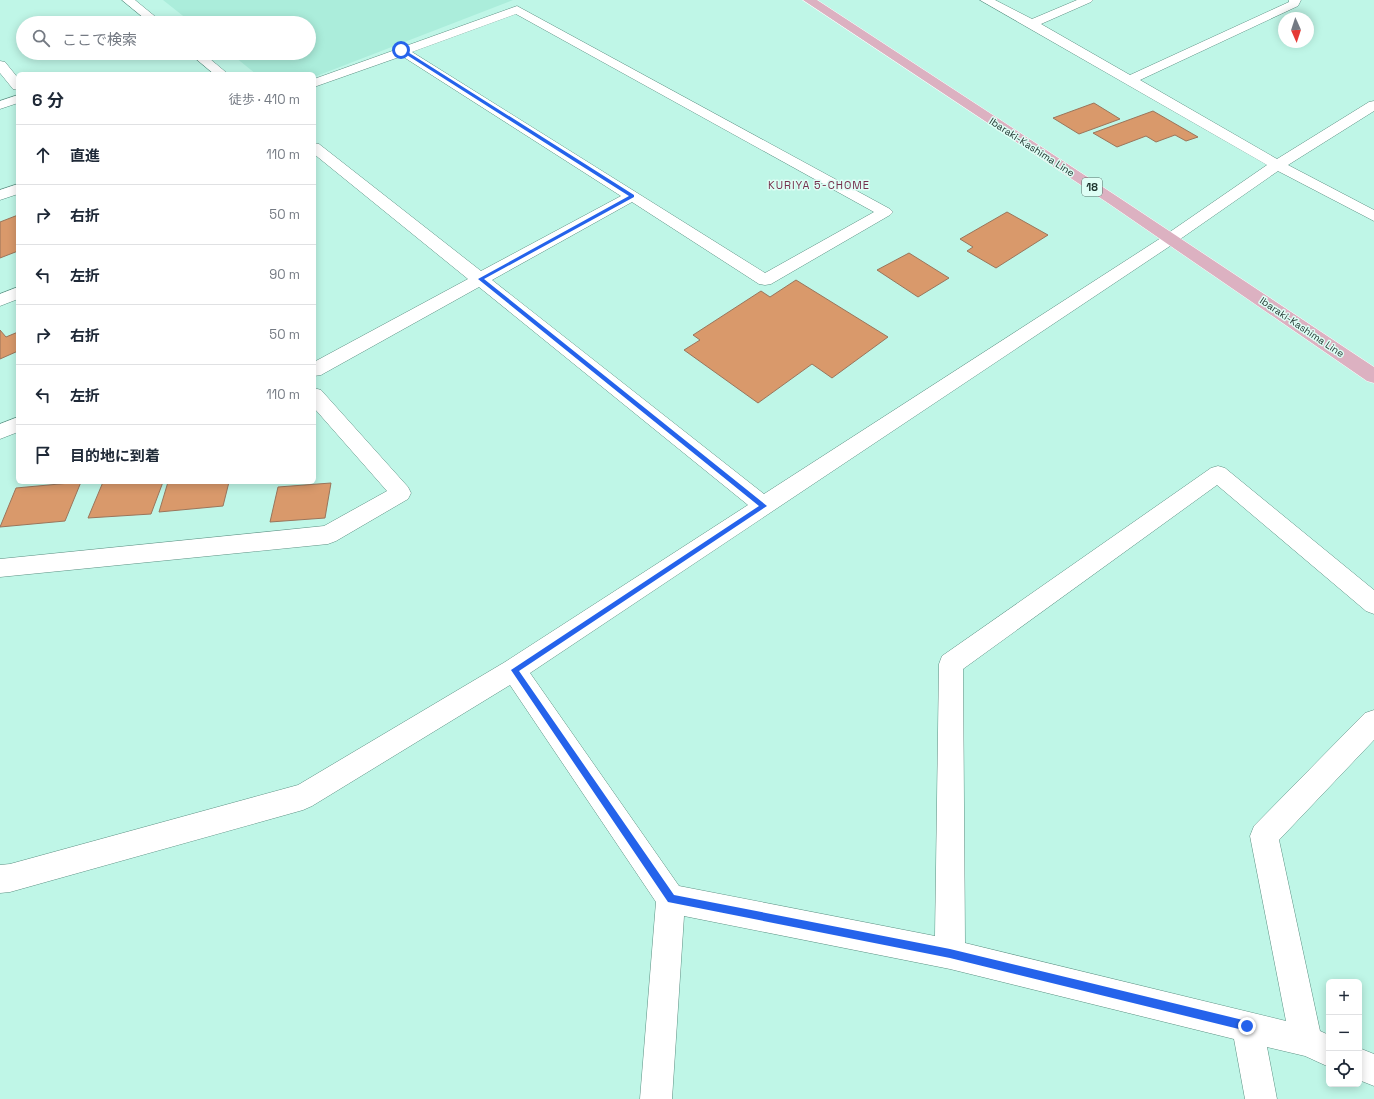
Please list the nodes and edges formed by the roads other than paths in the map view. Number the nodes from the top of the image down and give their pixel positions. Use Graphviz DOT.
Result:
graph roads {
  1 [pos="128,0"];
  2 [pos="809,0"];
  3 [pos="986,0"];
  4 [pos="1087,0"];
  5 [pos="1294,0"];
  6 [pos="148,16"];
  7 [pos="1032,24"];
  8 [pos="401,50"];
  9 [pos="204,60"];
  10 [pos="0,65"];
  11 [pos="219,72"];
  12 [pos="1128,81"];
  13 [pos="316,82"];
  14 [pos="16,84"];
  15 [pos="16,100"];
  16 [pos="0,105"];
  17 [pos="1374,105"];
  18 [pos="316,149"];
  19 [pos="1277,165"];
  20 [pos="16,190"];
  21 [pos="0,195"];
  22 [pos="632,196"];
  23 [pos="1374,216"];
  24 [pos="1170,239"];
  25 [pos="480,279"];
  26 [pos="16,294"];
  27 [pos="0,300"];
  28 [pos="316,369"];
  29 [pos="1374,376"];
  30 [pos="316,397"];
  31 [pos="16,425"];
  32 [pos="0,432"];
  33 [pos="764,506"];
  34 [pos="0,568"];
  35 [pos="1374,604"];
  36 [pos="514,670"];
  37 [pos="1374,722"];
  38 [pos="0,879"];
  39 [pos="671,899"];
  40 [pos="950,954"];
  41 [pos="1247,1026"];
  42 [pos="1318,1046"];
  43 [pos="1362,1065"];
  44 [pos="1374,1070"];
  45 [pos="656,1099"];
  46 [pos="1261,1099"];
  1 -- 6 [label="street"];
  2 -- 24 [label="main road, Ibaraki-Kashima Line / 18"];
  3 -- 7 [label="street"];
  4 -- 7 [label="street"];
  5 -- 12 [label="street"];
  7 -- 12 [label="street"];
  8 -- 13 [label="street"];
  8 -- 22 [label="street"];
  8 -- 22 [label="street"];
  9 -- 11 [label="street"];
  10 -- 14 [label="street"];
  12 -- 19 [label="street"];
  15 -- 16 [label="street"];
  17 -- 19 [label="street"];
  18 -- 25 [label="street"];
  19 -- 23 [label="street"];
  19 -- 24 [label="street"];
  20 -- 21 [label="street"];
  22 -- 25 [label="street"];
  24 -- 29 [label="main road, Ibaraki-Kashima Line / 18"];
  24 -- 33 [label="street"];
  25 -- 28 [label="street"];
  25 -- 33 [label="street"];
  26 -- 27 [label="street"];
  30 -- 34 [label="street"];
  31 -- 32 [label="street"];
  33 -- 36 [label="street"];
  35 -- 40 [label="street"];
  36 -- 38 [label="street"];
  36 -- 39 [label="street"];
  37 -- 42 [label="street"];
  39 -- 40 [label="street"];
  39 -- 45 [label="street"];
  40 -- 41 [label="street"];
  41 -- 42 [label="street"];
  41 -- 46 [label="street"];
  43 -- 44 [label="street"];
}
